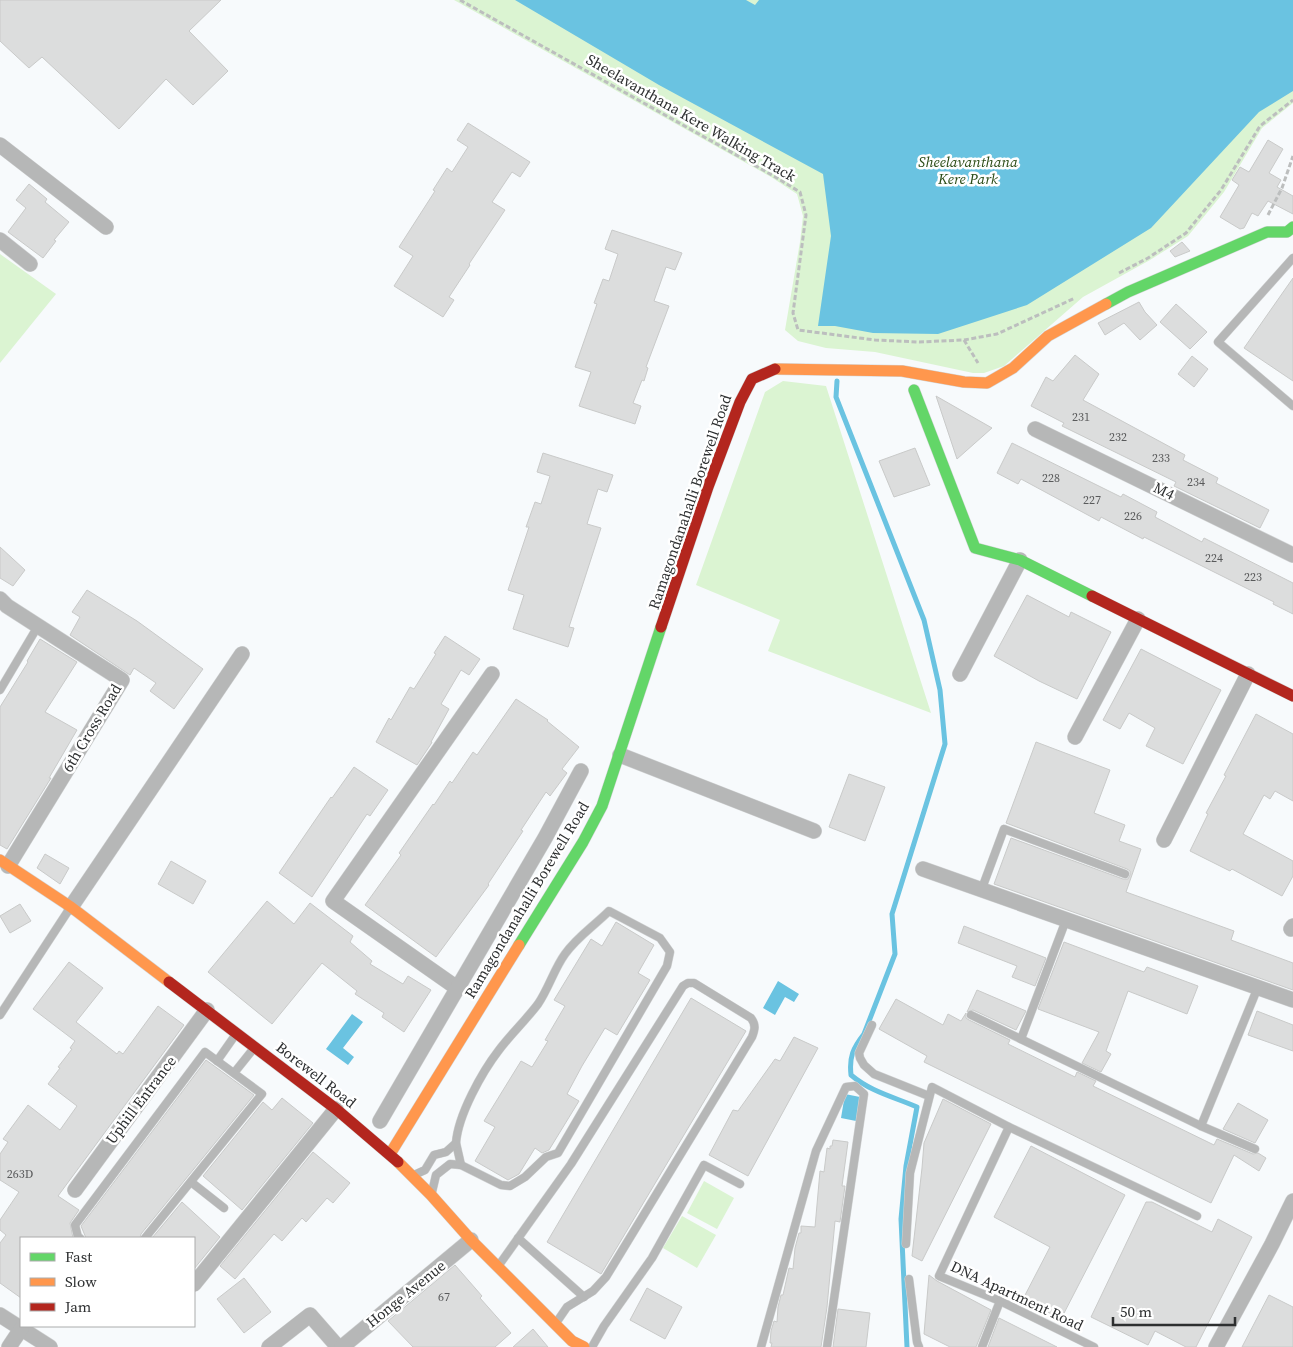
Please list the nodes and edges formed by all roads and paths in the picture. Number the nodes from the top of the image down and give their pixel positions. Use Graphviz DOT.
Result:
graph roads {
  1 [pos="460,0"];
  2 [pos="1293,100"];
  3 [pos="0,145"];
  4 [pos="1293,156"];
  5 [pos="106,227"];
  6 [pos="1267,232"];
  7 [pos="1291,232"];
  8 [pos="0,240"];
  9 [pos="1293,258"];
  10 [pos="30,264"];
  11 [pos="1114,276"];
  12 [pos="1081,294"];
  13 [pos="964,340"];
  14 [pos="987,383"];
  15 [pos="914,390"];
  16 [pos="1293,406"];
  17 [pos="1035,428"];
  18 [pos="1293,554"];
  19 [pos="1020,560"];
  20 [pos="4,602"];
  21 [pos="1138,619"];
  22 [pos="38,626"];
  23 [pos="242,654"];
  24 [pos="492,674"];
  25 [pos="960,674"];
  26 [pos="1248,674"];
  27 [pos="0,690"];
  28 [pos="1293,696"];
  29 [pos="1074,737"];
  30 [pos="620,755"];
  31 [pos="580,771"];
  32 [pos="814,831"];
  33 [pos="1164,840"];
  34 [pos="4,863"];
  35 [pos="922,869"];
  36 [pos="1125,874"];
  37 [pos="981,890"];
  38 [pos="71,907"];
  39 [pos="1066,920"];
  40 [pos="1258,987"];
  41 [pos="457,988"];
  42 [pos="1293,1000"];
  43 [pos="207,1010"];
  44 [pos="0,1015"];
  45 [pos="971,1015"];
  46 [pos="872,1025"];
  47 [pos="236,1032"];
  48 [pos="1021,1039"];
  49 [pos="255,1046"];
  50 [pos="217,1061"];
  51 [pos="234,1074"];
  52 [pos="929,1096"];
  53 [pos="336,1109"];
  54 [pos="380,1121"];
  55 [pos="1201,1126"];
  56 [pos="1009,1127"];
  57 [pos="370,1138"];
  58 [pos="456,1143"];
  59 [pos="1255,1149"];
  60 [pos="390,1154"];
  61 [pos="461,1165"];
  62 [pos="412,1176"];
  63 [pos="191,1182"];
  64 [pos="740,1184"];
  65 [pos="75,1190"];
  66 [pos="431,1195"];
  67 [pos="1293,1201"];
  68 [pos="224,1208"];
  69 [pos="1197,1216"];
  70 [pos="79,1237"];
  71 [pos="146,1237"];
  72 [pos="518,1238"];
  73 [pos="471,1240"];
  74 [pos="906,1244"];
  75 [pos="498,1267"];
  76 [pos="909,1279"];
  77 [pos="195,1283"];
  78 [pos="584,1296"];
  79 [pos="1000,1301"];
  80 [pos="0,1315"];
  81 [pos="556,1324"];
  82 [pos="21,1329"];
  83 [pos="575,1345"];
  84 [pos="9,1347"];
  85 [pos="50,1347"];
  86 [pos="269,1347"];
  87 [pos="340,1347"];
  88 [pos="592,1347"];
  89 [pos="760,1347"];
  90 [pos="827,1347"];
  91 [pos="919,1347"];
  92 [pos="982,1347"];
  93 [pos="1094,1347"];
  94 [pos="1216,1347"];
  1 -- 13 [label="path, Sheelavanthana Kere Walking Track"];
  2 -- 11 [label="path"];
  3 -- 5 [label="street"];
  4 -- 6 [label="path"];
  6 -- 7 [label="street"];
  6 -- 14 [label="street"];
  8 -- 10 [label="street"];
  9 -- 16 [label="lane"];
  12 -- 13 [label="path, Sheelavanthana Kere Walking Track"];
  13 -- 14 [label="path"];
  14 -- 30 [label="street, Ramagondanahalli Borewell Road"];
  15 -- 19 [label="street"];
  17 -- 18 [label="street, M4"];
  19 -- 21 [label="street"];
  19 -- 25 [label="street"];
  20 -- 22 [label="street, 6th Cross Road"];
  21 -- 26 [label="street"];
  21 -- 29 [label="street"];
  22 -- 27 [label="lane"];
  22 -- 34 [label="street, 6th Cross Road"];
  23 -- 38 [label="street"];
  24 -- 41 [label="street"];
  26 -- 28 [label="street"];
  26 -- 33 [label="street"];
  30 -- 32 [label="street"];
  30 -- 60 [label="street, Ramagondanahalli Borewell Road"];
  31 -- 41 [label="street"];
  34 -- 38 [label="street, Borewell Road"];
  35 -- 37 [label="street"];
  36 -- 37 [label="lane"];
  37 -- 39 [label="street"];
  38 -- 43 [label="street, Borewell Road"];
  38 -- 44 [label="lane"];
  39 -- 40 [label="street"];
  39 -- 48 [label="lane"];
  40 -- 42 [label="street"];
  40 -- 55 [label="lane"];
  41 -- 54 [label="street"];
  43 -- 47 [label="street, Borewell Road"];
  43 -- 65 [label="street, Uphill Entrance"];
  45 -- 48 [label="lane"];
  46 -- 52 [label="lane"];
  47 -- 49 [label="street, Borewell Road"];
  47 -- 50 [label="lane"];
  48 -- 55 [label="lane"];
  49 -- 51 [label="lane"];
  49 -- 53 [label="street, Borewell Road"];
  50 -- 51 [label="lane"];
  50 -- 70 [label="lane"];
  51 -- 63 [label="lane"];
  52 -- 56 [label="lane"];
  52 -- 74 [label="lane"];
  53 -- 57 [label="street, Borewell Road"];
  53 -- 77 [label="street"];
  54 -- 57 [label="lane"];
  55 -- 59 [label="lane"];
  56 -- 69 [label="lane"];
  56 -- 79 [label="lane, DNA Apartment Road"];
  57 -- 60 [label="street, Borewell Road"];
  58 -- 61 [label="lane"];
  58 -- 61 [label="lane"];
  58 -- 62 [label="lane"];
  60 -- 62 [label="street, Borewell Road"];
  61 -- 66 [label="lane"];
  62 -- 66 [label="street, Borewell Road"];
  63 -- 68 [label="lane"];
  63 -- 71 [label="lane"];
  64 -- 88 [label="lane"];
  66 -- 73 [label="street, Borewell Road"];
  67 -- 94 [label="street"];
  72 -- 75 [label="lane"];
  72 -- 78 [label="lane"];
  72 -- 78 [label="lane"];
  73 -- 75 [label="street, Borewell Road"];
  73 -- 87 [label="street, Honge Avenue"];
  75 -- 81 [label="street, Borewell Road"];
  76 -- 91 [label="lane"];
  78 -- 81 [label="lane"];
  79 -- 92 [label="lane"];
  79 -- 93 [label="lane, DNA Apartment Road"];
  80 -- 82 [label="street"];
  81 -- 83 [label="street, Borewell Road"];
  82 -- 84 [label="street"];
  82 -- 85 [label="street"];
  86 -- 87 [label="street"];
  89 -- 90 [label="lane"];
}
